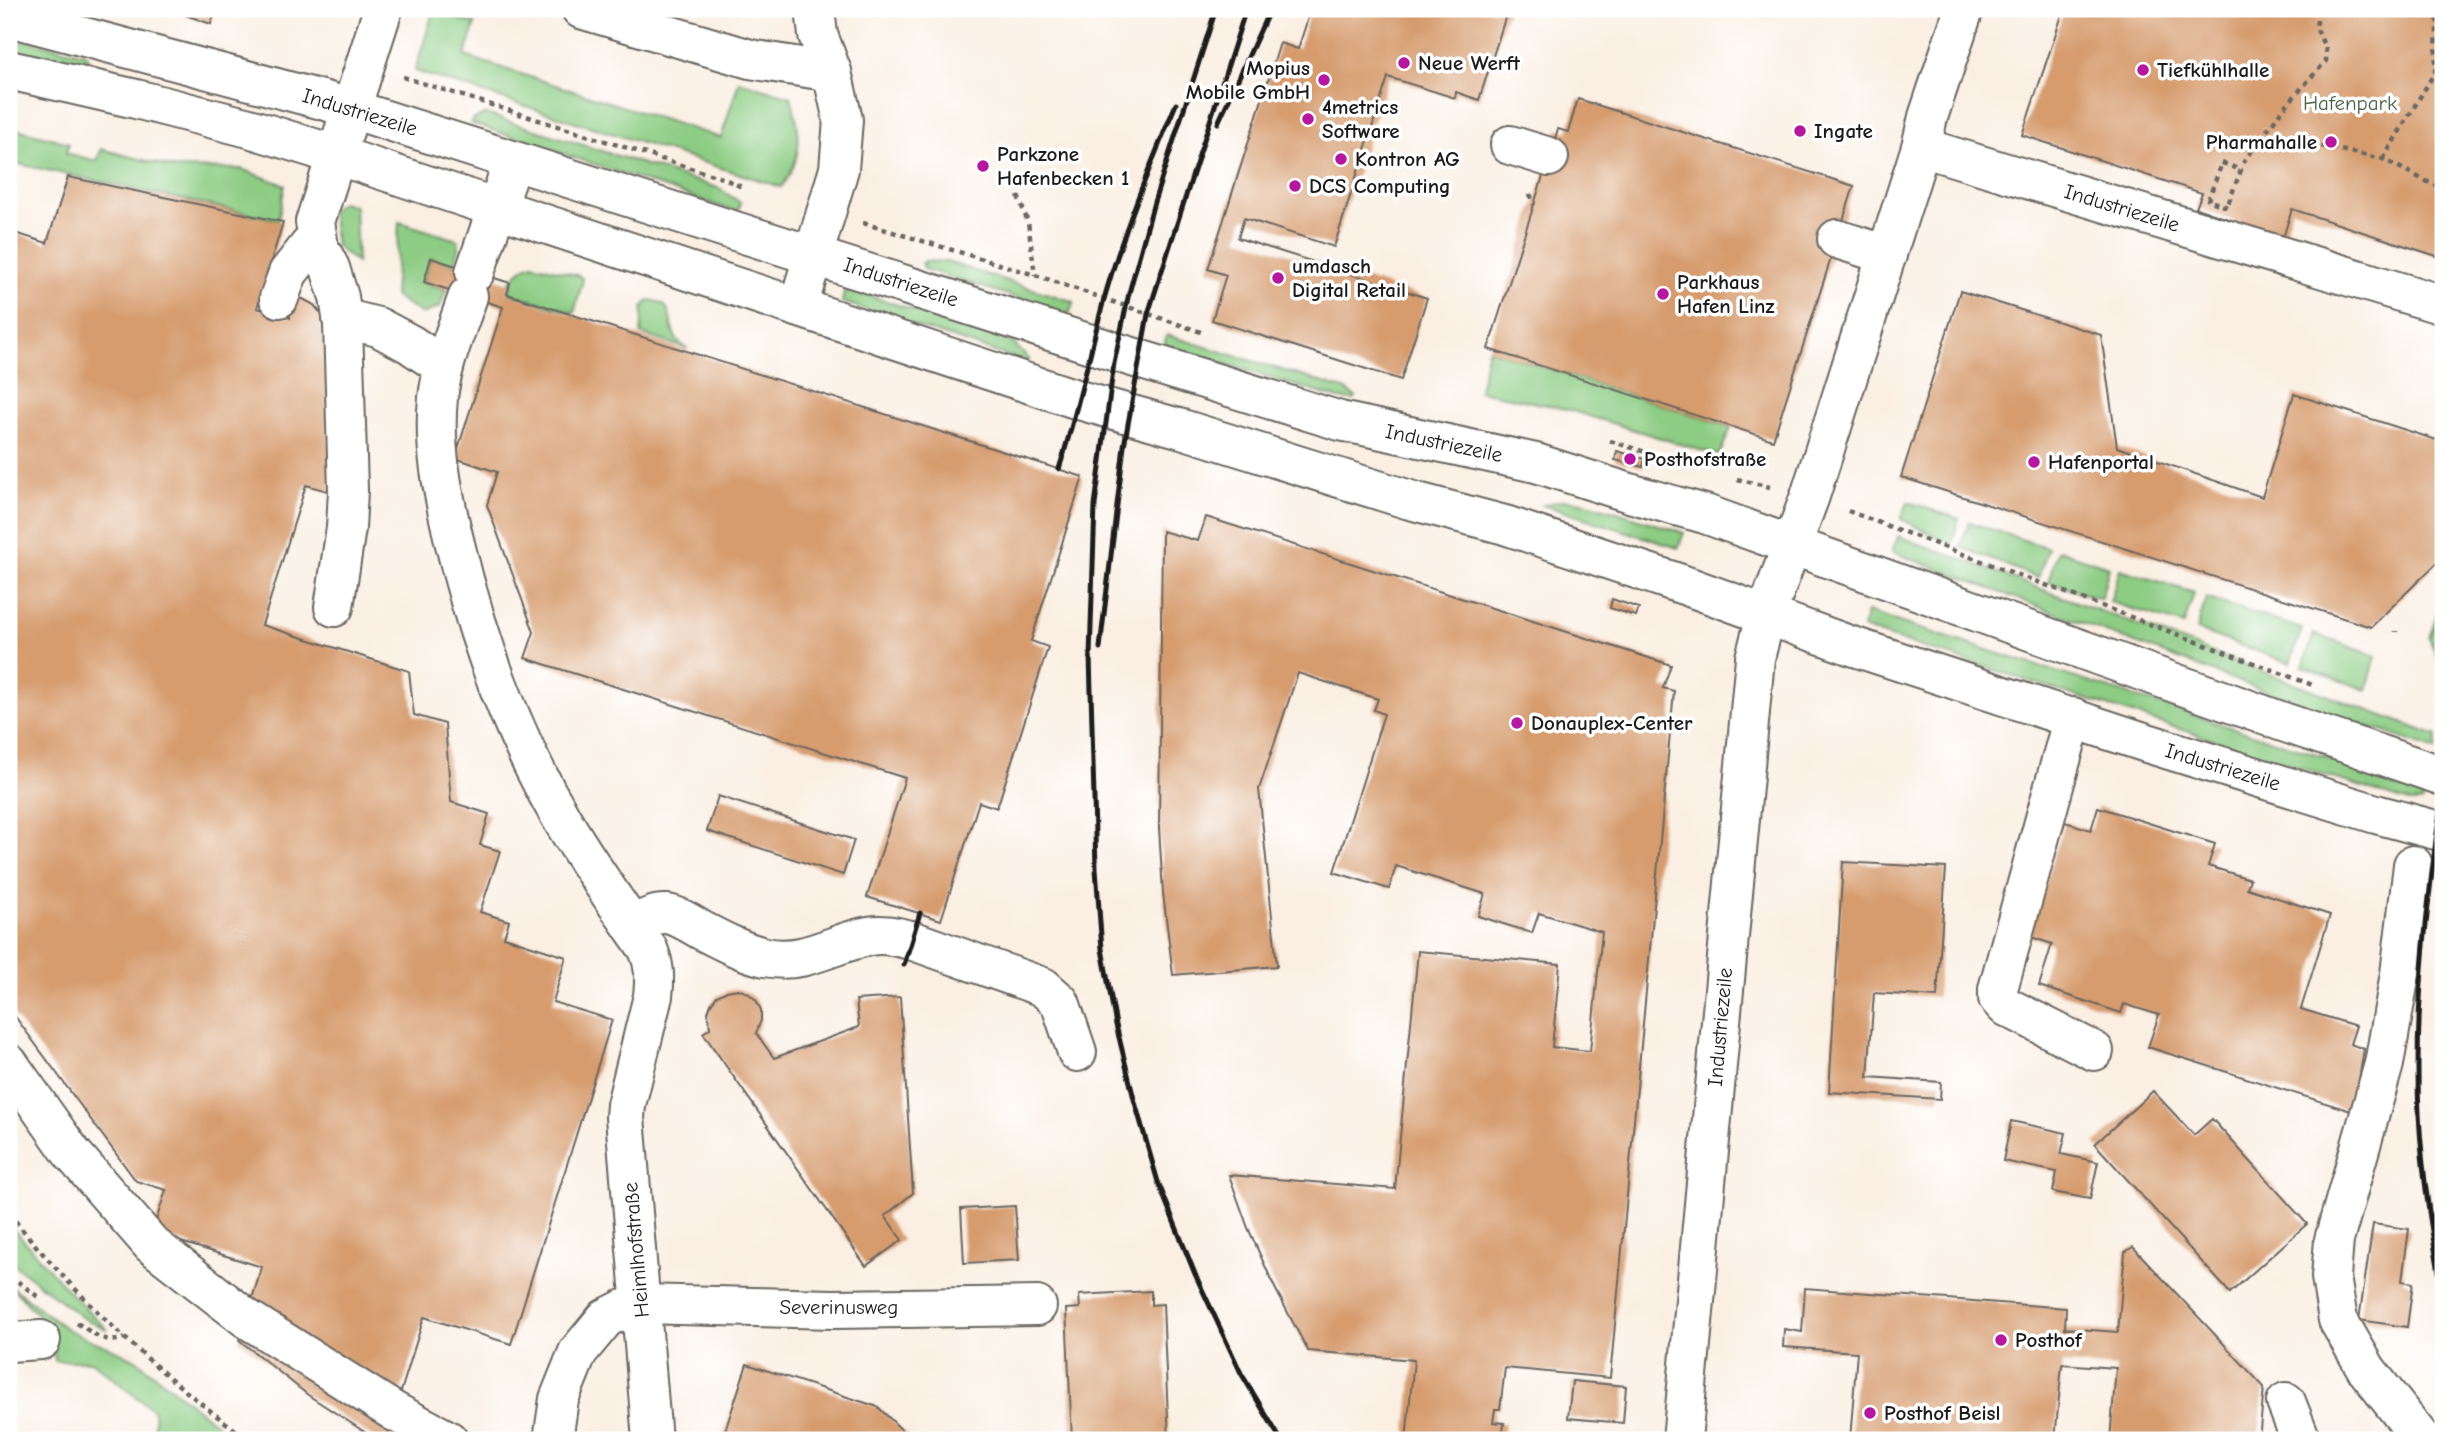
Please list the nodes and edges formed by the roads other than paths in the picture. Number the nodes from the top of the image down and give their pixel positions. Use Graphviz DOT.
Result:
graph roads {
  1 [pos="383,9"];
  2 [pos="581,9"];
  3 [pos="815,9"];
  4 [pos="1964,9"];
  5 [pos="9,17"];
  6 [pos="9,70"];
  7 [pos="832,72"];
  8 [pos="351,108"];
  9 [pos="1510,145"];
  10 [pos="1921,147"];
  11 [pos="336,155"];
  12 [pos="1549,157"];
  13 [pos="513,161"];
  14 [pos="497,209"];
  15 [pos="317,236"];
  16 [pos="1837,239"];
  17 [pos="815,255"];
  18 [pos="1887,255"];
  19 [pos="279,298"];
  20 [pos="2443,305"];
  21 [pos="798,307"];
  22 [pos="342,318"];
  23 [pos="444,367"];
  24 [pos="1793,545"];
  25 [pos="334,607"];
  26 [pos="1766,615"];
  27 [pos="2073,717"];
  28 [pos="2443,776"];
  29 [pos="2443,832"];
  30 [pos="2413,865"];
  31 [pos="633,927"];
  32 [pos="2095,1051"];
  33 [pos="1077,1052"];
  34 [pos="9,1064"];
  35 [pos="642,1304"];
  36 [pos="1037,1306"];
  37 [pos="2286,1402"];
  38 [pos="448,1440"];
  39 [pos="553,1440"];
  40 [pos="652,1440"];
  41 [pos="1682,1440"];
  42 [pos="2301,1440"];
  43 [pos="2422,1440"];
  1 -- 8 [label="main road"];
  2 -- 7 [label="main road"];
  3 -- 7 [label="main road"];
  4 -- 10 [label="main road, Industriezeile"];
  5 -- 8 [label="main road, Industriezeile"];
  6 -- 11 [label="main road, Industriezeile"];
  7 -- 17 [label="main road"];
  8 -- 11 [label="main road"];
  8 -- 13 [label="main road, Industriezeile"];
  9 -- 12 [label="main road"];
  10 -- 18 [label="main road, Industriezeile"];
  10 -- 20 [label="main road, Industriezeile"];
  11 -- 14 [label="main road, Industriezeile"];
  11 -- 15 [label="main road"];
  13 -- 14 [label="main road, Heimlhofstraße"];
  13 -- 17 [label="main road, Industriezeile"];
  14 -- 21 [label="main road, Industriezeile"];
  14 -- 23 [label="main road, Heimlhofstraße"];
  15 -- 19 [label="main road"];
  15 -- 22 [label="main road"];
  16 -- 18 [label="main road"];
  17 -- 21 [label="main road"];
  17 -- 24 [label="main road, Industriezeile"];
  18 -- 24 [label="main road, Industriezeile"];
  21 -- 26 [label="main road, Industriezeile"];
  22 -- 23 [label="main road"];
  22 -- 25 [label="main road"];
  23 -- 31 [label="main road, Heimlhofstraße"];
  24 -- 26 [label="main road, Industriezeile"];
  24 -- 28 [label="main road, Industriezeile"];
  26 -- 27 [label="main road, Industriezeile"];
  26 -- 41 [label="main road, Industriezeile"];
  27 -- 29 [label="main road, Industriezeile"];
  27 -- 32 [label="main road"];
  30 -- 43 [label="main road"];
  31 -- 33 [label="main road"];
  31 -- 35 [label="main road, Heimlhofstraße"];
  34 -- 38 [label="main road"];
  35 -- 36 [label="main road, Severinusweg"];
  35 -- 39 [label="main road"];
  35 -- 40 [label="main road, Heimlhofstraße"];
  37 -- 42 [label="main road"];
}
